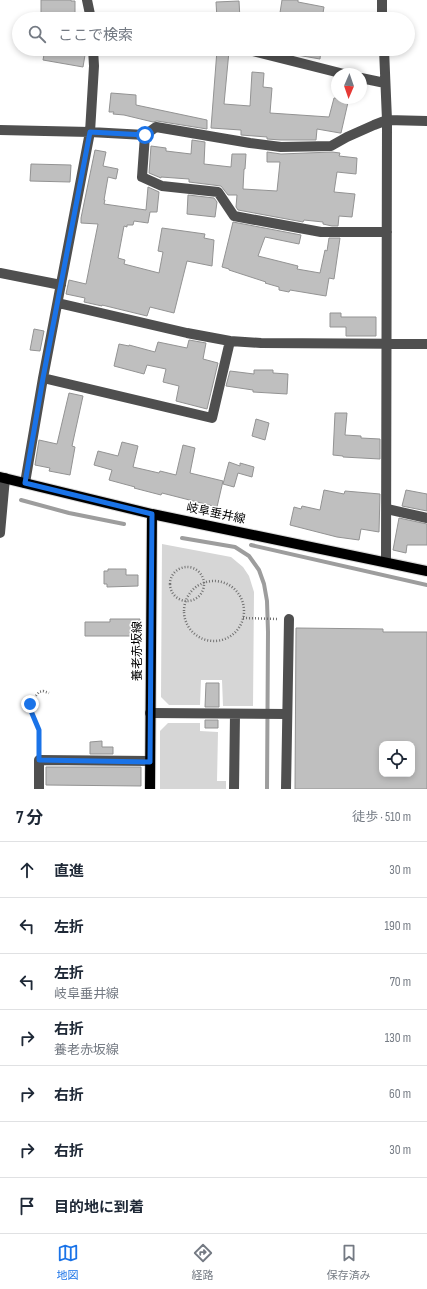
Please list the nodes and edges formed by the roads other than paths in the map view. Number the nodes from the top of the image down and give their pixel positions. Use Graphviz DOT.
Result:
graph roads {
  1 [pos="87,0"];
  2 [pos="382,0"];
  3 [pos="90,12"];
  4 [pos="382,12"];
  5 [pos="93,56"];
  6 [pos="273,56"];
  7 [pos="384,56"];
  8 [pos="331,71"];
  9 [pos="367,79"];
  10 [pos="386,83"];
  11 [pos="387,120"];
  12 [pos="427,121"];
  13 [pos="0,130"];
  14 [pos="90,132"];
  15 [pos="145,135"];
  16 [pos="387,232"];
  17 [pos="0,273"];
  18 [pos="61,285"];
  19 [pos="58,303"];
  20 [pos="230,341"];
  21 [pos="387,344"];
  22 [pos="427,344"];
  23 [pos="43,378"];
  24 [pos="2,478"];
  25 [pos="25,483"];
  26 [pos="387,509"];
  27 [pos="152,514"];
  28 [pos="427,518"];
  29 [pos="0,533"];
  30 [pos="386,562"];
  31 [pos="427,571"];
  32 [pos="289,619"];
  33 [pos="150,713"];
  34 [pos="235,714"];
  35 [pos="287,714"];
  36 [pos="150,762"];
  37 [pos="39,789"];
  38 [pos="150,789"];
  39 [pos="234,789"];
  40 [pos="286,789"];
  1 -- 3 [label="street"];
  2 -- 4 [label="street"];
  5 -- 14 [label="street"];
  6 -- 8 [label="street"];
  7 -- 10 [label="street"];
  9 -- 10 [label="street"];
  10 -- 11 [label="street"];
  11 -- 12 [label="street"];
  11 -- 15 [label="street"];
  11 -- 16 [label="street"];
  13 -- 14 [label="street"];
  14 -- 15 [label="street"];
  14 -- 18 [label="street"];
  15 -- 16 [label="street"];
  16 -- 21 [label="street"];
  17 -- 18 [label="street"];
  18 -- 19 [label="street"];
  19 -- 20 [label="street"];
  19 -- 23 [label="street"];
  20 -- 21 [label="street"];
  20 -- 23 [label="street"];
  21 -- 22 [label="street"];
  21 -- 26 [label="street"];
  23 -- 25 [label="street"];
  24 -- 25 [label="main road, 岐阜垂井線"];
  24 -- 29 [label="street"];
  25 -- 27 [label="main road, 岐阜垂井線"];
  26 -- 28 [label="street"];
  26 -- 30 [label="street"];
  27 -- 30 [label="main road, 岐阜垂井線"];
  27 -- 33 [label="main road, 養老赤坂線"];
  30 -- 31 [label="main road, 岐阜垂井線"];
  32 -- 35 [label="street"];
  33 -- 34 [label="street"];
  33 -- 36 [label="main road, 養老赤坂線"];
  34 -- 35 [label="street"];
  34 -- 39 [label="street"];
  35 -- 40 [label="street"];
  36 -- 37 [label="street"];
  36 -- 38 [label="main road, 養老赤坂線"];
}
